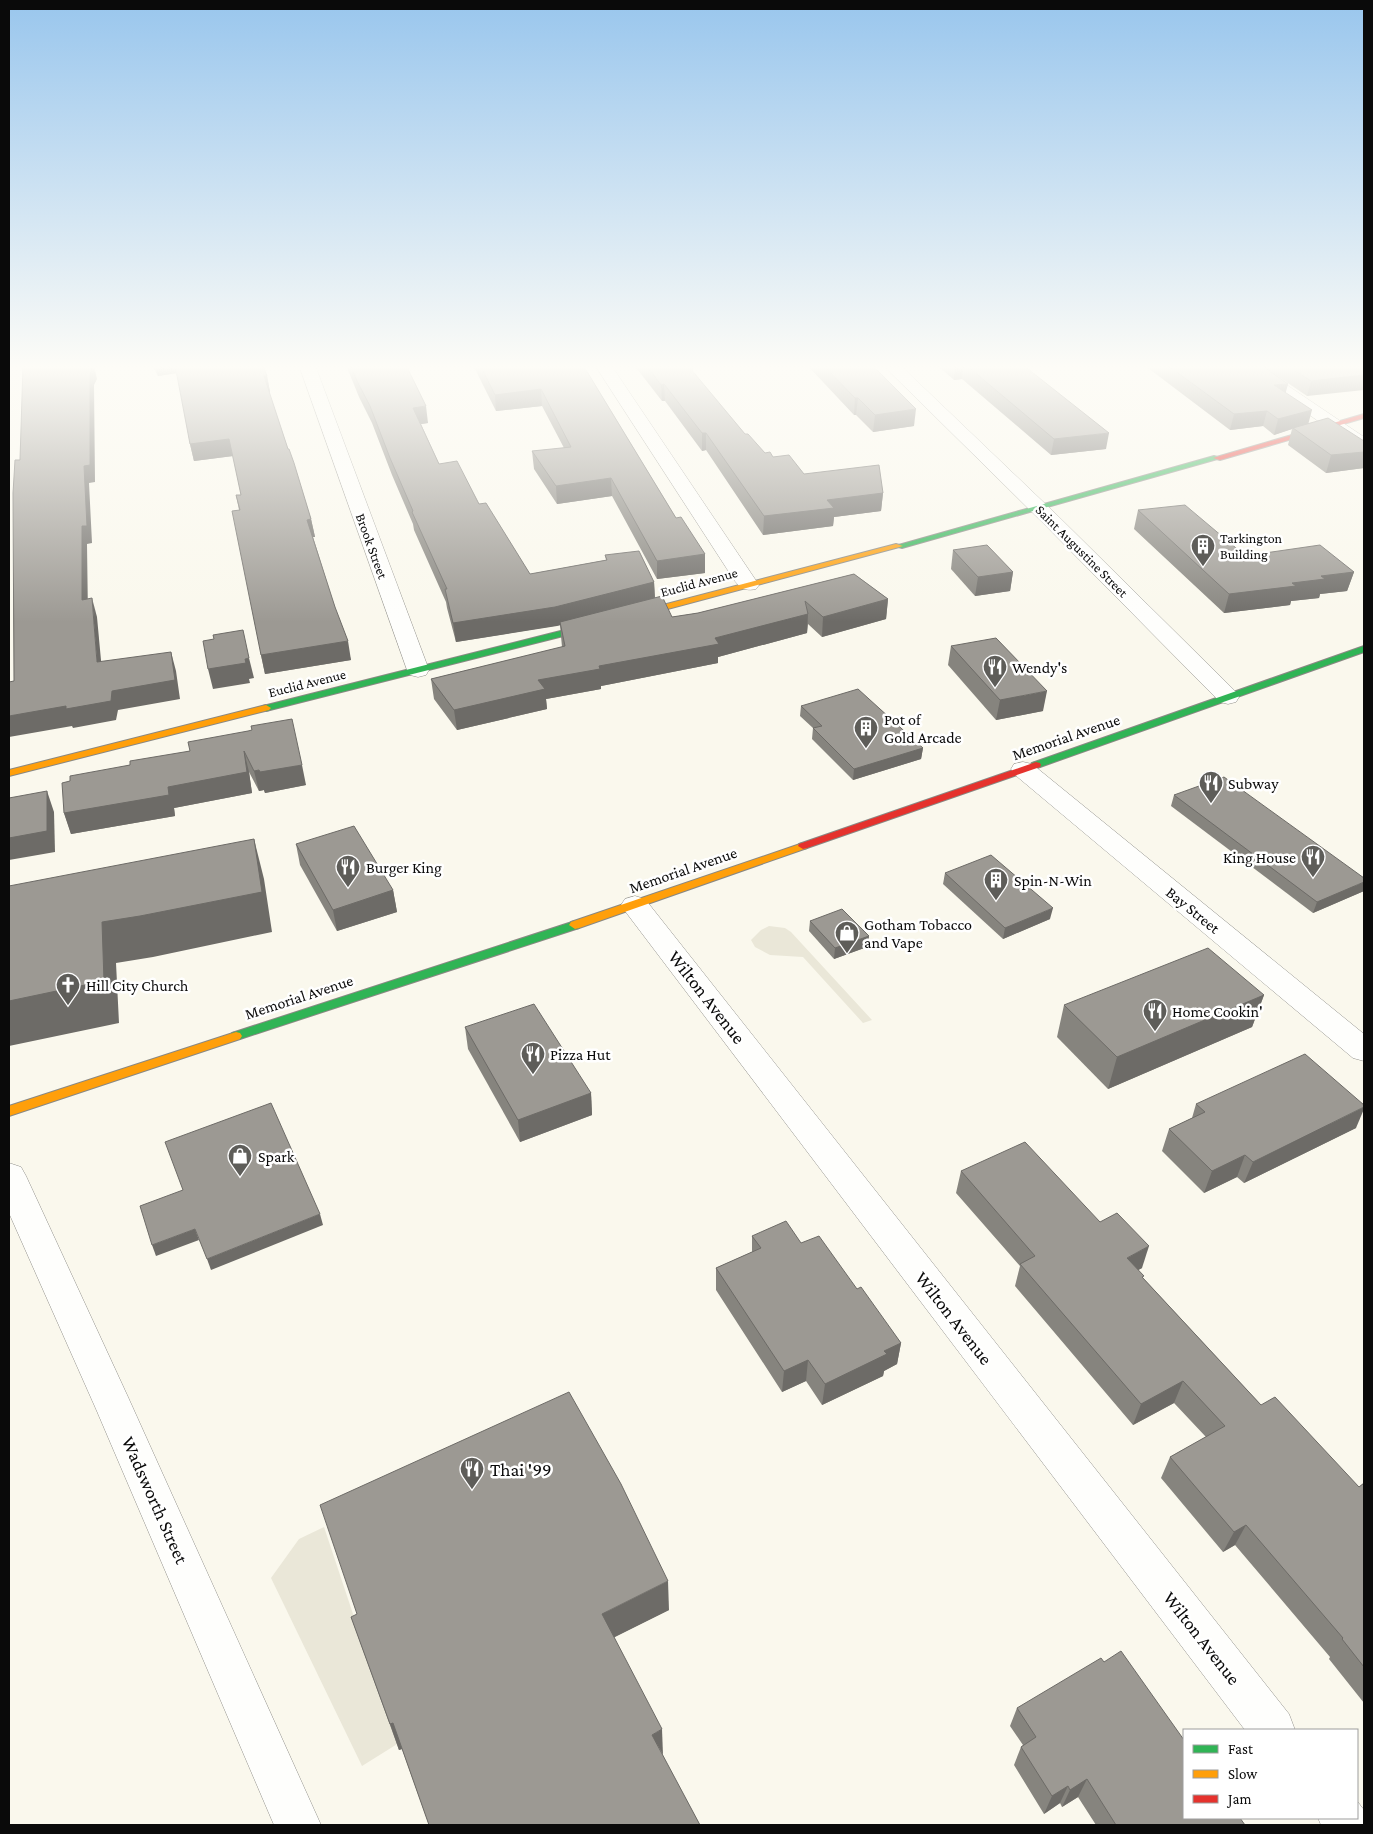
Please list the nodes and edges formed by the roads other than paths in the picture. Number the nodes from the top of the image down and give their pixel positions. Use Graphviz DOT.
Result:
graph roads {
  1 [pos="338,451"];
  2 [pos="659,451"];
  3 [pos="980,451"];
  4 [pos="1242,451"];
  5 [pos="1039,508"];
  6 [pos="749,585"];
  7 [pos="1364,649"];
  8 [pos="418,670"];
  9 [pos="1228,697"];
  10 [pos="1023,769"];
  11 [pos="9,773"];
  12 [pos="635,905"];
  13 [pos="1364,1050"];
  14 [pos="9,1111"];
  15 [pos="9,1176"];
  16 [pos="1272,1729"];
  17 [pos="298,1825"];
  1 -- 8 [label="street, Brook Street"];
  2 -- 6 [label="street"];
  3 -- 5 [label="street, Saint Augustine Street"];
  4 -- 5 [label="street, Euclid Avenue"];
  5 -- 6 [label="street, Euclid Avenue"];
  5 -- 9 [label="street, Saint Augustine Street"];
  6 -- 8 [label="street, Euclid Avenue"];
  7 -- 9 [label="street, Memorial Avenue"];
  8 -- 11 [label="street, Euclid Avenue"];
  9 -- 10 [label="street, Memorial Avenue"];
  10 -- 12 [label="street, Memorial Avenue"];
  10 -- 13 [label="street, Bay Street"];
  12 -- 14 [label="street, Memorial Avenue"];
  12 -- 16 [label="street, Wilton Avenue"];
  15 -- 17 [label="street, Wadsworth Street"];
}
